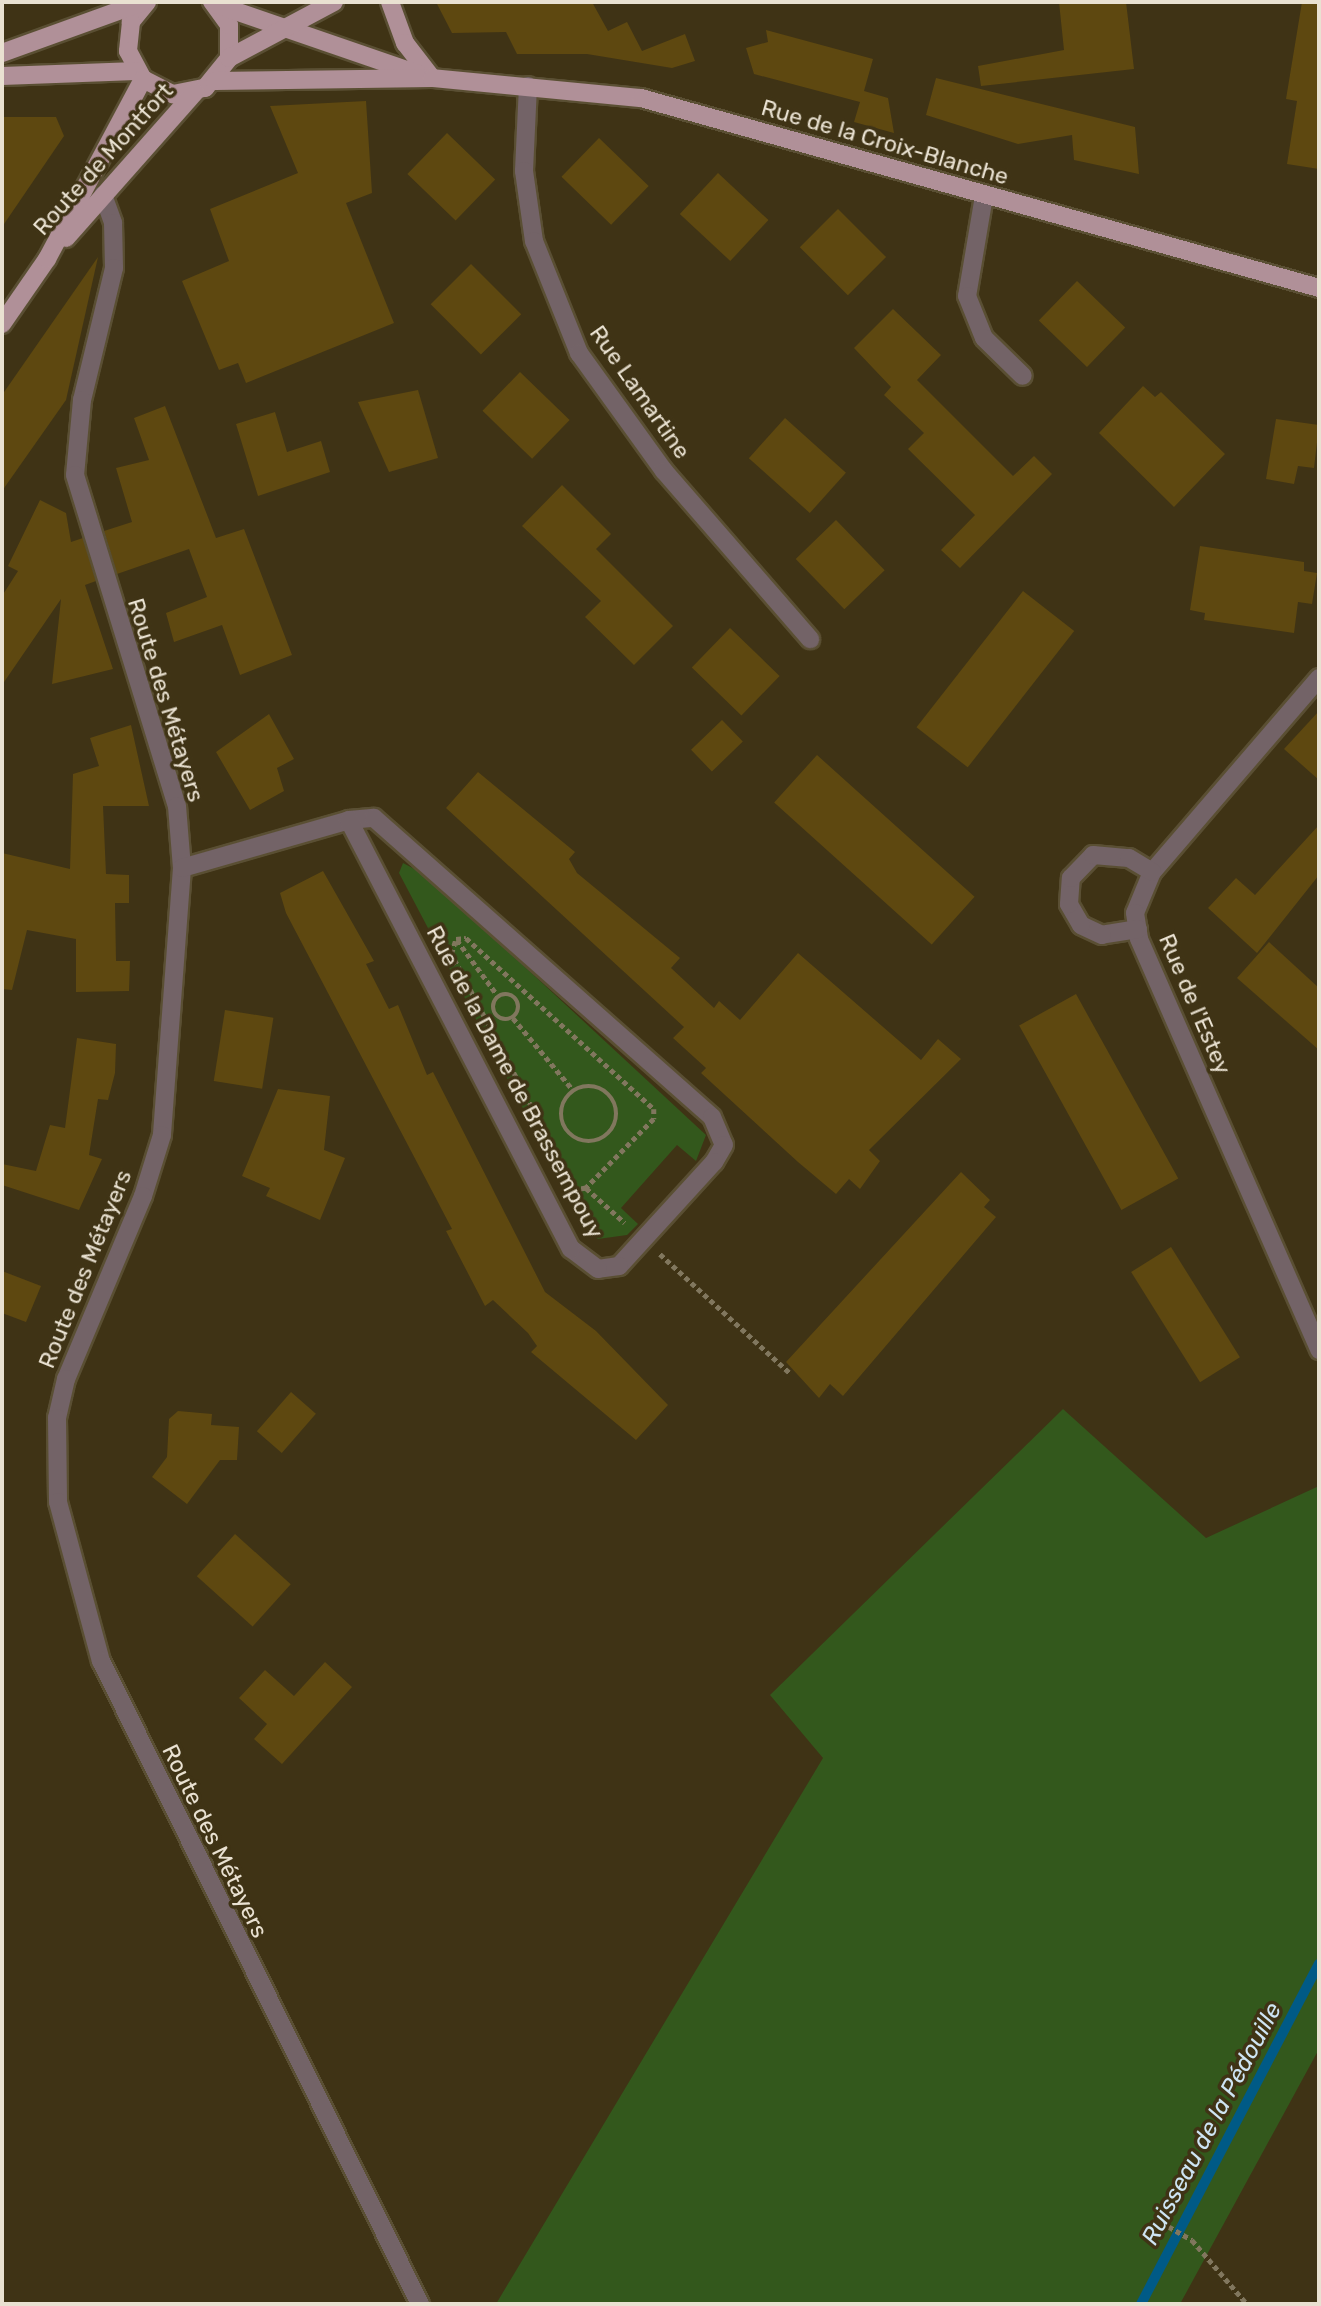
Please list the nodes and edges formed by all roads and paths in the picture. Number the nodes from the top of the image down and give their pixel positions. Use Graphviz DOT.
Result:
graph roads {
  1 [pos="145,2"];
  2 [pos="334,2"];
  3 [pos="390,2"];
  4 [pos="214,3"];
  5 [pos="285,28"];
  6 [pos="2,53"];
  7 [pos="229,58"];
  8 [pos="140,75"];
  9 [pos="2,76"];
  10 [pos="432,78"];
  11 [pos="215,81"];
  12 [pos="528,86"];
  13 [pos="195,92"];
  14 [pos="103,195"];
  15 [pos="984,196"];
  16 [pos="47,259"];
  17 [pos="1319,288"];
  18 [pos="2,324"];
  19 [pos="1023,376"];
  20 [pos="810,639"];
  21 [pos="1319,678"];
  22 [pos="349,820"];
  23 [pos="182,868"];
  24 [pos="1152,872"];
  25 [pos="1138,929"];
  26 [pos="456,939"];
  27 [pos="498,996"];
  28 [pos="513,1017"];
  29 [pos="574,1091"];
  30 [pos="586,1188"];
  31 [pos="644,1239"];
  32 [pos="1319,1350"];
  33 [pos="791,1374"];
  34 [pos="1154,2218"];
  35 [pos="420,2304"];
  36 [pos="1247,2304"];
  1 -- 6 [label="main road"];
  1 -- 8 [label="main road"];
  2 -- 5 [label="main road"];
  3 -- 10 [label="main road"];
  4 -- 5 [label="main road, Rue de la Croix-Blanche"];
  4 -- 7 [label="main road"];
  5 -- 7 [label="main road"];
  5 -- 10 [label="main road, Rue de la Croix-Blanche"];
  7 -- 11 [label="main road"];
  8 -- 9 [label="main road"];
  8 -- 13 [label="main road"];
  8 -- 16 [label="main road, Route de Montfort"];
  10 -- 11 [label="main road, Rue de la Croix-Blanche"];
  10 -- 12 [label="main road, Rue de la Croix-Blanche"];
  11 -- 13 [label="main road, Route de Montfort"];
  12 -- 15 [label="main road, Rue de la Croix-Blanche"];
  12 -- 20 [label="street, Rue Lamartine"];
  13 -- 14 [label="main road, Route de Montfort"];
  14 -- 16 [label="main road, Route de Montfort"];
  14 -- 23 [label="street, Route des Métayers"];
  15 -- 17 [label="main road, Rue de la Croix-Blanche"];
  15 -- 19 [label="street"];
  16 -- 18 [label="main road, Route de Montfort"];
  21 -- 24 [label="street, Rue de l'Estey"];
  22 -- 23 [label="street, Rue de la Dame de Brassempouy"];
  22 -- 31 [label="street, Rue de la Dame de Brassempouy"];
  22 -- 31 [label="street, Rue de la Dame de Brassempouy"];
  23 -- 35 [label="street, Route des Métayers"];
  24 -- 25 [label="street, Rue de l'Estey"];
  24 -- 25 [label="street"];
  25 -- 32 [label="street, Rue de l'Estey"];
  26 -- 27 [label="path"];
  26 -- 30 [label="path"];
  26 -- 30 [label="path"];
  27 -- 28 [label="path"];
  27 -- 28 [label="path"];
  28 -- 29 [label="path"];
  29 -- 29 [label="path"];
  30 -- 31 [label="path"];
  31 -- 33 [label="path"];
  34 -- 36 [label="path"];
}
